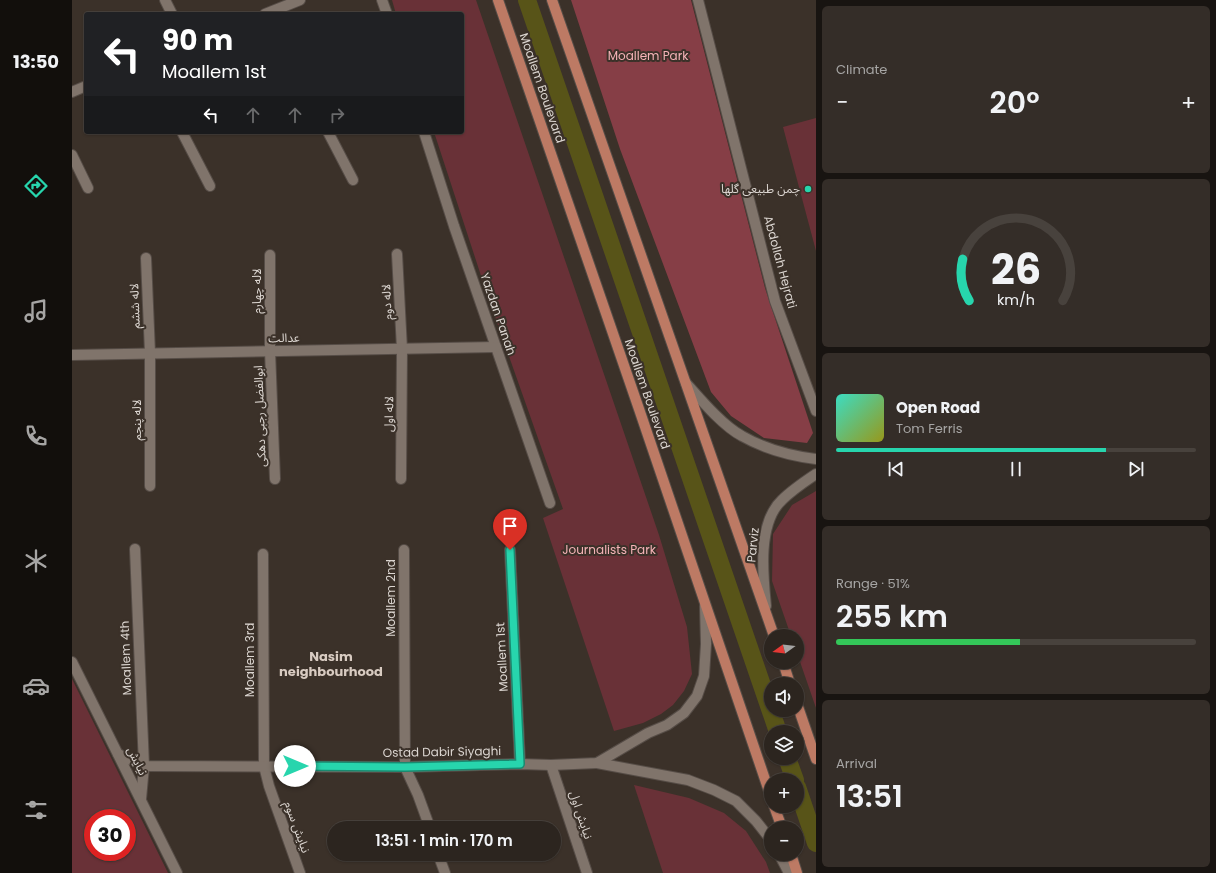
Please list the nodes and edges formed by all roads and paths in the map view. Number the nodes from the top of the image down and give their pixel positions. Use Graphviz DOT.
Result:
graph roads {
  1 [pos="165,0"];
  2 [pos="300,0"];
  3 [pos="382,0"];
  4 [pos="498,0"];
  5 [pos="552,0"];
  6 [pos="698,0"];
  7 [pos="171,12"];
  8 [pos="270,12"];
  9 [pos="386,12"];
  10 [pos="84,87"];
  11 [pos="72,92"];
  12 [pos="183,134"];
  13 [pos="329,134"];
  14 [pos="425,134"];
  15 [pos="72,155"];
  16 [pos="353,180"];
  17 [pos="210,186"];
  18 [pos="88,188"];
  19 [pos="397,254"];
  20 [pos="270,256"];
  21 [pos="146,258"];
  22 [pos="496,347"];
  23 [pos="402,349"];
  24 [pos="270,351"];
  25 [pos="150,353"];
  26 [pos="72,355"];
  27 [pos="686,383"];
  28 [pos="816,411"];
  29 [pos="816,459"];
  30 [pos="816,474"];
  31 [pos="275,479"];
  32 [pos="401,479"];
  33 [pos="150,486"];
  34 [pos="550,503"];
  35 [pos="135,549"];
  36 [pos="404,550"];
  37 [pos="510,550"];
  38 [pos="263,554"];
  39 [pos="705,604"];
  40 [pos="767,616"];
  41 [pos="772,629"];
  42 [pos="72,662"];
  43 [pos="801,717"];
  44 [pos="118,754"];
  45 [pos="816,759"];
  46 [pos="597,763"];
  47 [pos="520,764"];
  48 [pos="551,765"];
  49 [pos="144,766"];
  50 [pos="264,766"];
  51 [pos="405,767"];
  52 [pos="764,776"];
  53 [pos="141,799"];
  54 [pos="427,821"];
  55 [pos="764,831"];
  56 [pos="441,861"];
  57 [pos="783,861"];
  58 [pos="793,861"];
  59 [pos="177,873"];
  60 [pos="300,873"];
  61 [pos="445,873"];
  62 [pos="587,873"];
  63 [pos="789,873"];
  64 [pos="797,873"];
  1 -- 7 [label="street"];
  2 -- 8 [label="street"];
  3 -- 9 [label="street"];
  4 -- 39 [label="main road, Moallem Boulevard"];
  5 -- 27 [label="main road"];
  6 -- 28 [label="street, Abdollah Hejrati"];
  10 -- 11 [label="street"];
  12 -- 17 [label="street"];
  13 -- 16 [label="street"];
  14 -- 22 [label="street, Yazdan Panah"];
  15 -- 18 [label="street"];
  19 -- 23 [label="street, لاله دوم"];
  20 -- 24 [label="street, لاله چهارم"];
  21 -- 25 [label="street, لاله ششم"];
  22 -- 23 [label="street, عدالت"];
  22 -- 34 [label="street, Yazdan Panah"];
  23 -- 24 [label="street, عدالت"];
  23 -- 32 [label="street, لاله اول"];
  24 -- 25 [label="street, عدالت"];
  24 -- 31 [label="street, ابوالفضل رجبی دهکی"];
  25 -- 26 [label="street, عدالت"];
  25 -- 33 [label="street, لاله پنجم"];
  27 -- 29 [label="street"];
  27 -- 40 [label="main road"];
  30 -- 40 [label="street, Parviz"];
  35 -- 49 [label="street, Moallem 4th"];
  36 -- 51 [label="street, Moallem 2nd"];
  37 -- 47 [label="street, Moallem 1st"];
  38 -- 50 [label="street, Moallem 3rd"];
  39 -- 46 [label="street, Ostad Dabir Siyaghi"];
  39 -- 52 [label="main road, Moallem Boulevard"];
  40 -- 41 [label="main road"];
  42 -- 44 [label="street, نيايش"];
  43 -- 45 [label="main road"];
  44 -- 49 [label="street"];
  44 -- 53 [label="street, نيايش"];
  46 -- 48 [label="street, Ostad Dabir Siyaghi"];
  46 -- 55 [label="street"];
  47 -- 48 [label="street, Ostad Dabir Siyaghi"];
  47 -- 51 [label="street, Ostad Dabir Siyaghi"];
  48 -- 62 [label="street, نیایش اول"];
  49 -- 50 [label="street, Ostad Dabir Siyaghi"];
  49 -- 53 [label="street, Moallem 4th"];
  50 -- 51 [label="street, Ostad Dabir Siyaghi"];
  50 -- 60 [label="street, نیایش سوم"];
  51 -- 54 [label="street"];
  53 -- 59 [label="street, نيايش"];
  56 -- 61 [label="street"];
  57 -- 63 [label="street"];
  58 -- 64 [label="main road"];
}
